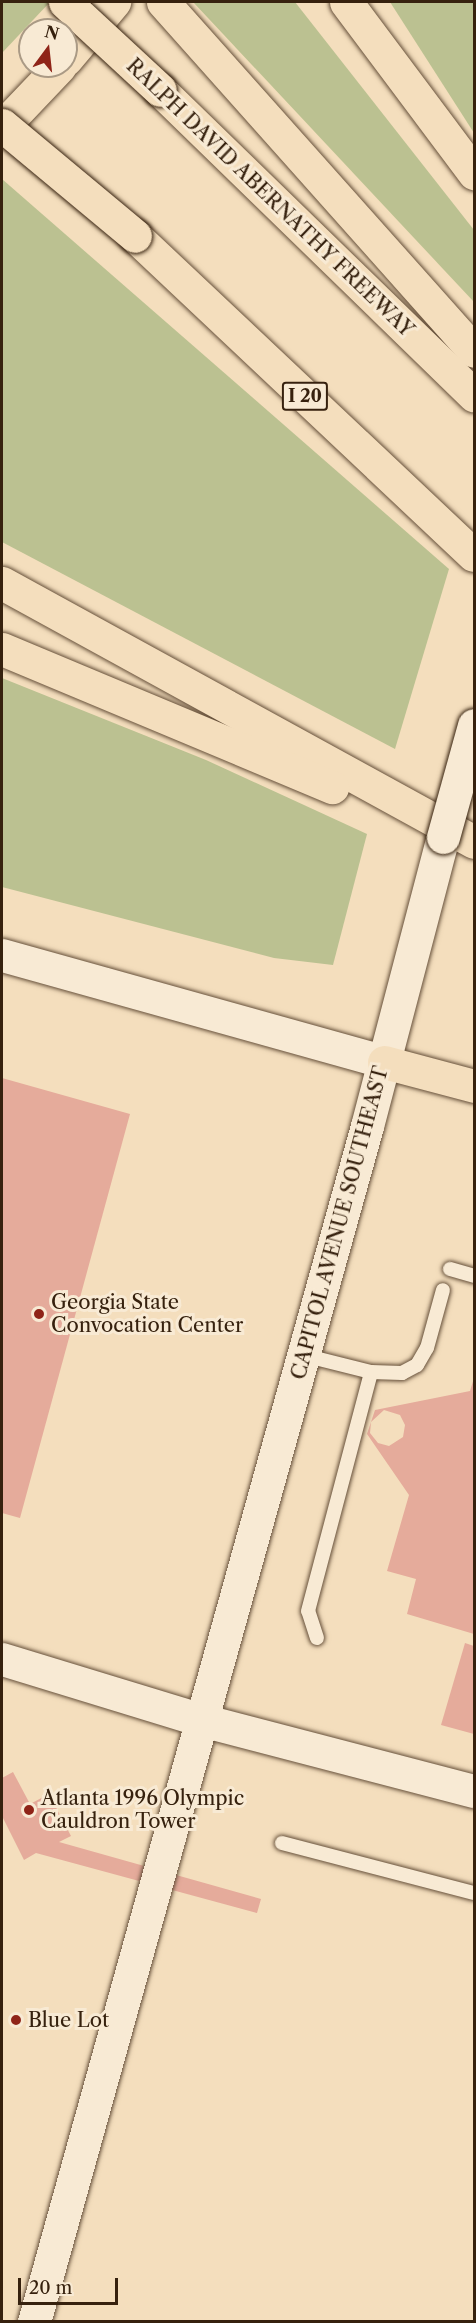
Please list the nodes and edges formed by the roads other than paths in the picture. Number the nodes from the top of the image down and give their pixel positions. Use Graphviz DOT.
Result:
graph roads {
  1 [pos="65,2"];
  2 [pos="114,2"];
  3 [pos="163,2"];
  4 [pos="346,2"];
  5 [pos="78,45"];
  6 [pos="48,78"];
  7 [pos="2,126"];
  8 [pos="474,173"];
  9 [pos="474,351"];
  10 [pos="474,395"];
  11 [pos="474,555"];
  12 [pos="2,583"];
  13 [pos="2,649"];
  14 [pos="474,725"];
  15 [pos="474,844"];
  16 [pos="2,955"];
  17 [pos="384,1062"];
  18 [pos="474,1086"];
  19 [pos="450,1269"];
  20 [pos="474,1276"];
  21 [pos="443,1290"];
  22 [pos="303,1355"];
  23 [pos="371,1372"];
  24 [pos="317,1638"];
  25 [pos="2,1659"];
  26 [pos="201,1720"];
  27 [pos="474,1791"];
  28 [pos="282,1843"];
  29 [pos="474,1893"];
  30 [pos="34,2322"];
  1 -- 10 [label="highway, RALPH DAVID ABERNATHY FREEWAY, bridge"];
  2 -- 5 [label="highway"];
  3 -- 9 [label="highway"];
  4 -- 8 [label="highway"];
  6 -- 7 [label="highway"];
  7 -- 11 [label="highway, I 20, bridge"];
  12 -- 15 [label="highway"];
  13 -- 15 [label="highway"];
  14 -- 17 [label="main road, CAPITOL AVENUE SOUTHEAST, bridge"];
  16 -- 17 [label="main road"];
  17 -- 18 [label="highway"];
  17 -- 22 [label="main road, CAPITOL AVENUE SOUTHEAST"];
  19 -- 20 [label="lane"];
  21 -- 23 [label="lane"];
  22 -- 23 [label="lane"];
  22 -- 26 [label="main road, CAPITOL AVENUE SOUTHEAST"];
  23 -- 24 [label="lane"];
  25 -- 26 [label="main road"];
  26 -- 27 [label="main road"];
  26 -- 30 [label="main road, CAPITOL AVENUE SOUTHEAST"];
  28 -- 29 [label="lane"];
}
